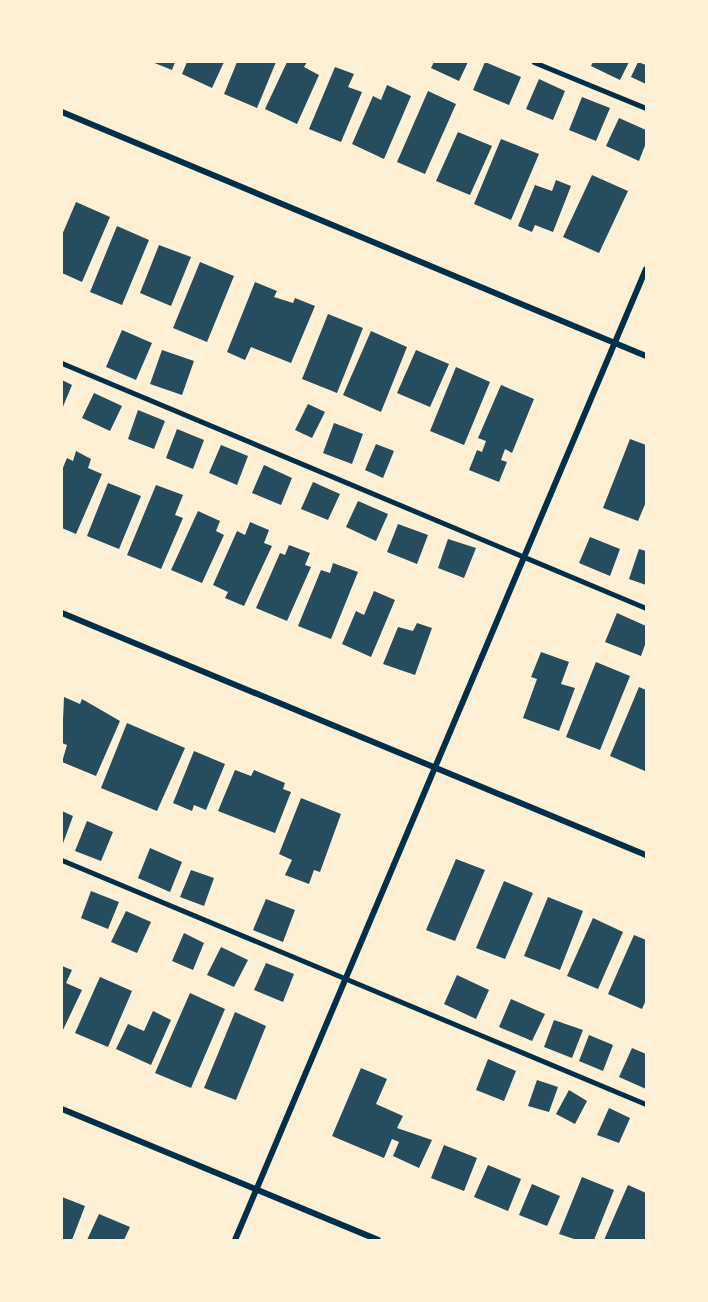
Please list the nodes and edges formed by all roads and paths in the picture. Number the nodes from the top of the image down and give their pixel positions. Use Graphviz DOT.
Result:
graph roads {
  1 [pos="534,62"];
  2 [pos="646,108"];
  3 [pos="62,112"];
  4 [pos="646,269"];
  5 [pos="615,344"];
  6 [pos="646,356"];
  7 [pos="62,363"];
  8 [pos="525,557"];
  9 [pos="646,608"];
  10 [pos="62,613"];
  11 [pos="435,768"];
  12 [pos="646,855"];
  13 [pos="62,860"];
  14 [pos="346,978"];
  15 [pos="646,1104"];
  16 [pos="62,1109"];
  17 [pos="256,1190"];
  18 [pos="235,1240"];
  19 [pos="378,1240"];
  1 -- 2 [label="lane"];
  3 -- 5 [label="street"];
  4 -- 5 [label="street"];
  5 -- 6 [label="street"];
  5 -- 8 [label="street"];
  7 -- 8 [label="lane"];
  8 -- 9 [label="lane"];
  8 -- 11 [label="street"];
  10 -- 11 [label="street"];
  11 -- 12 [label="street"];
  11 -- 14 [label="street"];
  13 -- 14 [label="lane"];
  14 -- 15 [label="lane"];
  14 -- 17 [label="street"];
  16 -- 17 [label="street"];
  17 -- 18 [label="street"];
  17 -- 19 [label="street"];
}
